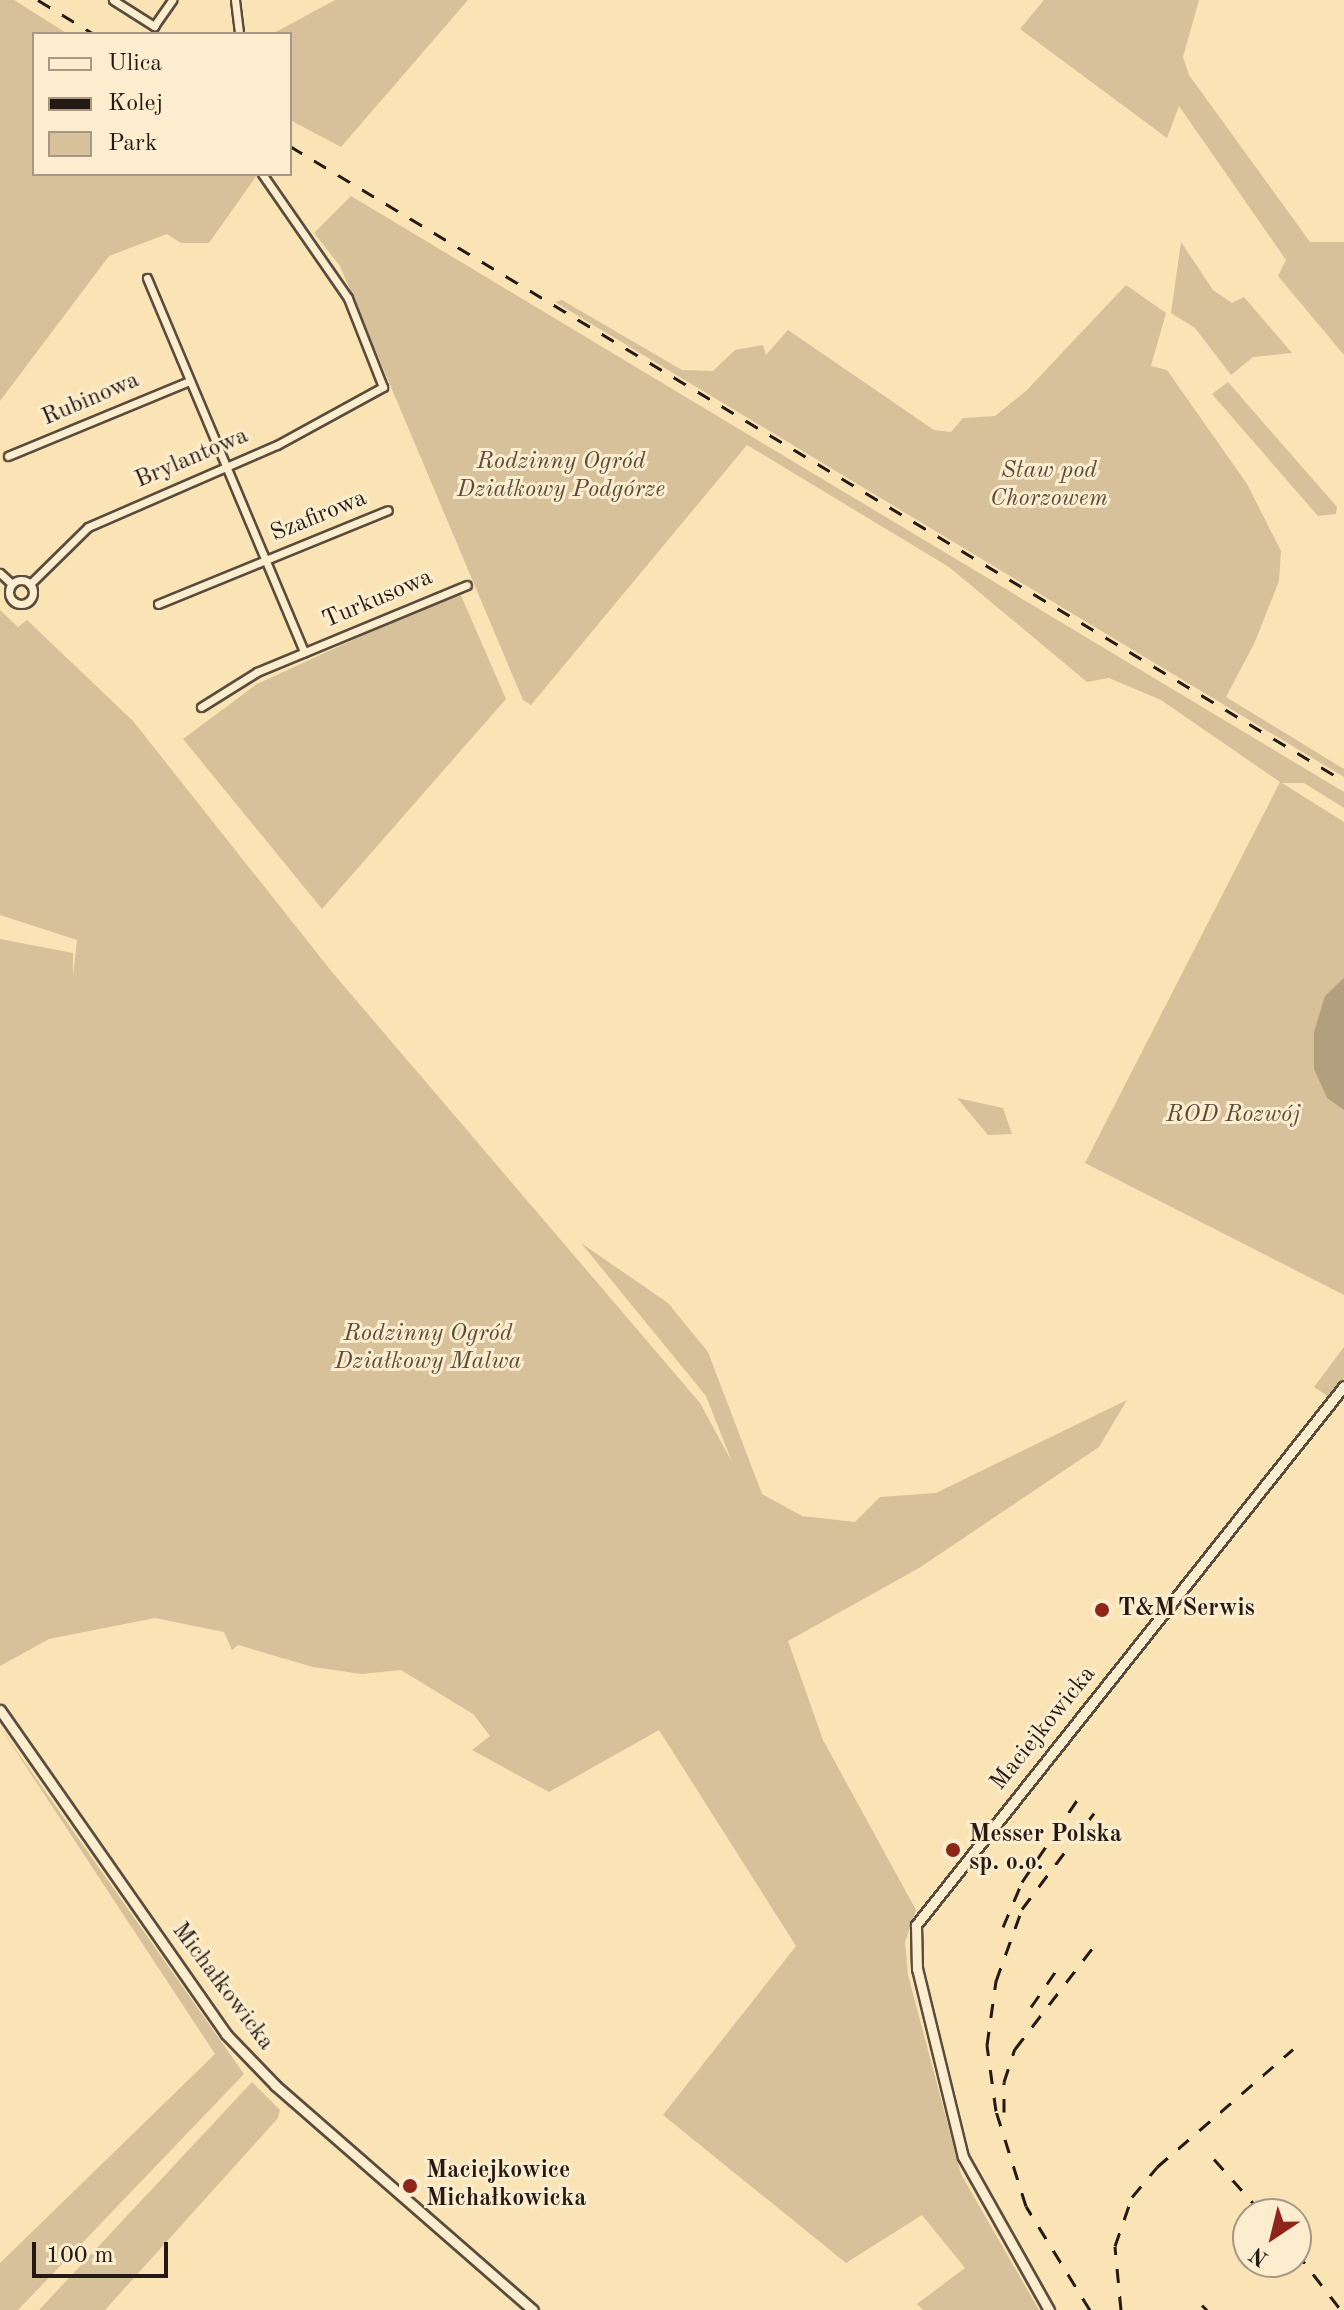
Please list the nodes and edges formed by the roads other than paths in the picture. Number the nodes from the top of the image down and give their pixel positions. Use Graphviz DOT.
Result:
graph roads {
  1 [pos="113,0"];
  2 [pos="172,0"];
  3 [pos="235,0"];
  4 [pos="239,32"];
  5 [pos="263,176"];
  6 [pos="147,278"];
  7 [pos="189,381"];
  8 [pos="8,456"];
  9 [pos="225,467"];
  10 [pos="388,510"];
  11 [pos="265,560"];
  12 [pos="0,573"];
  13 [pos="12,584"];
  14 [pos="30,584"];
  15 [pos="467,585"];
  16 [pos="158,604"];
  17 [pos="304,652"];
  18 [pos="201,707"];
  19 [pos="1344,1386"];
  20 [pos="0,1710"];
  21 [pos="533,2310"];
  22 [pos="1049,2310"];
  1 -- 2 [label="street"];
  3 -- 4 [label="street"];
  5 -- 9 [label="street, Brylantowa"];
  6 -- 7 [label="street"];
  7 -- 8 [label="street, Rubinowa"];
  7 -- 9 [label="street"];
  9 -- 11 [label="street, Szafirowa"];
  9 -- 14 [label="street, Brylantowa"];
  10 -- 11 [label="street, Szafirowa"];
  11 -- 16 [label="street, Szafirowa"];
  11 -- 17 [label="street, Turkusowa"];
  12 -- 13 [label="street"];
  13 -- 14 [label="street"];
  13 -- 14 [label="street, Brylantowa"];
  15 -- 17 [label="street, Turkusowa"];
  17 -- 18 [label="street, Turkusowa"];
  19 -- 22 [label="street, Maciejkowicka"];
  20 -- 21 [label="street, Michałkowicka"];
}
